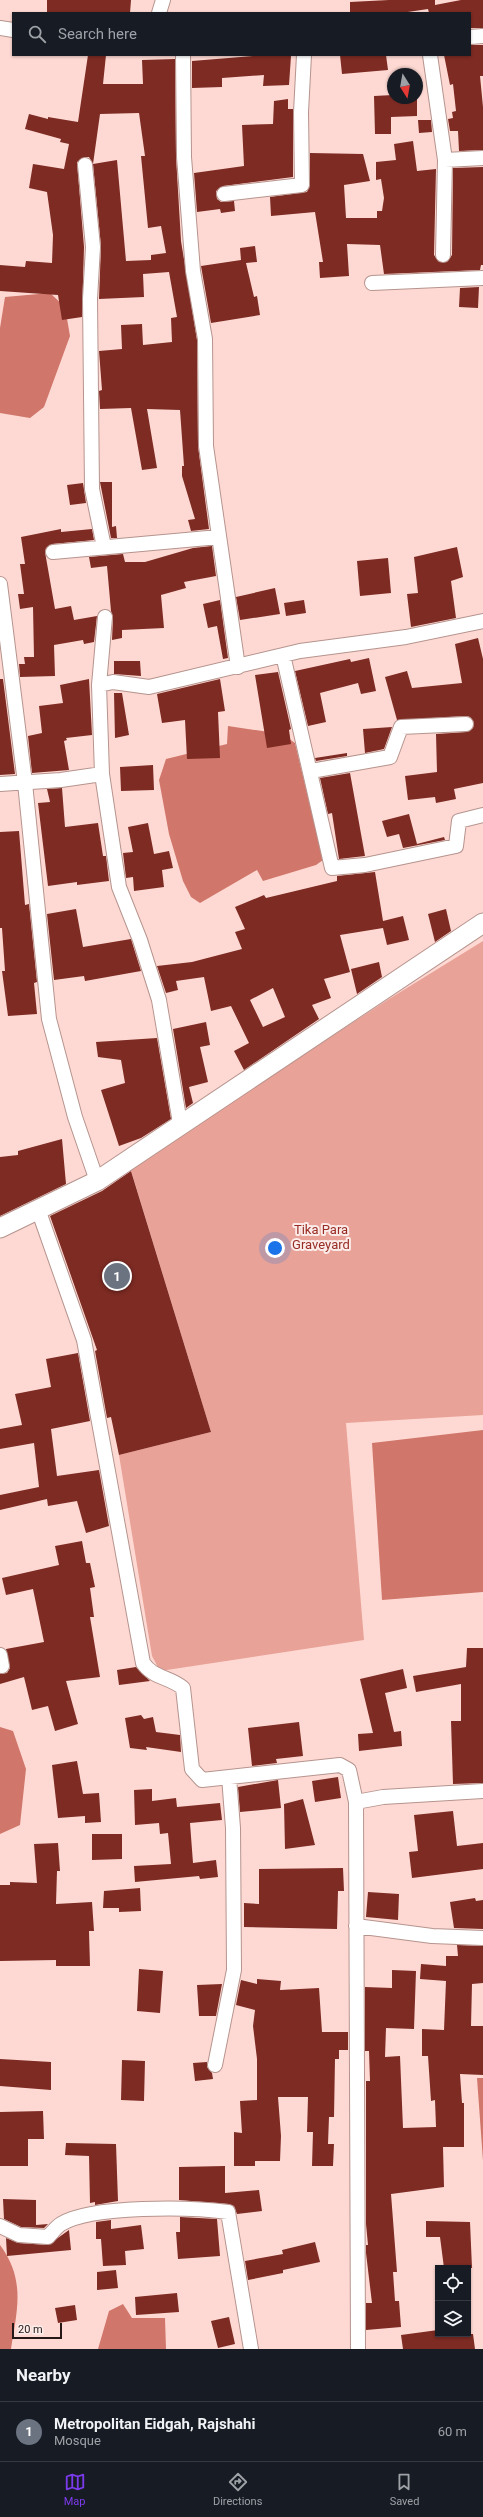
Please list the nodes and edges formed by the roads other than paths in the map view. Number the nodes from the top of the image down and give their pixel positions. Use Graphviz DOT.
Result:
graph roads {
  1 [pos="163,0"];
  2 [pos="159,12"];
  3 [pos="0,28"];
  4 [pos="12,30"];
  5 [pos="483,36"];
  6 [pos="471,37"];
  7 [pos="183,56"];
  8 [pos="304,56"];
  9 [pos="430,56"];
  10 [pos="483,158"];
  11 [pos="445,160"];
  12 [pos="85,165"];
  13 [pos="224,194"];
  14 [pos="443,255"];
  15 [pos="483,278"];
  16 [pos="372,283"];
  17 [pos="219,537"];
  18 [pos="104,547"];
  19 [pos="53,552"];
  20 [pos="0,584"];
  21 [pos="105,617"];
  22 [pos="483,621"];
  23 [pos="283,655"];
  24 [pos="238,667"];
  25 [pos="99,685"];
  26 [pos="466,724"];
  27 [pos="311,771"];
  28 [pos="102,774"];
  29 [pos="25,783"];
  30 [pos="0,784"];
  31 [pos="483,815"];
  32 [pos="483,923"];
  33 [pos="180,1123"];
  34 [pos="97,1181"];
  35 [pos="38,1209"];
  36 [pos="0,1228"];
  37 [pos="229,1777"];
  38 [pos="483,1791"];
  39 [pos="356,1802"];
  40 [pos="356,1926"];
  41 [pos="483,1938"];
  42 [pos="215,2065"];
  43 [pos="0,2226"];
  44 [pos="252,2349"];
  45 [pos="358,2349"];
  1 -- 2 [label="street"];
  3 -- 4 [label="street"];
  5 -- 6 [label="street"];
  7 -- 17 [label="street"];
  8 -- 13 [label="street"];
  9 -- 11 [label="street"];
  10 -- 11 [label="street"];
  11 -- 14 [label="street"];
  12 -- 18 [label="street"];
  15 -- 16 [label="street"];
  17 -- 18 [label="street"];
  17 -- 24 [label="street"];
  18 -- 19 [label="street"];
  20 -- 29 [label="street"];
  21 -- 25 [label="street"];
  22 -- 23 [label="street"];
  23 -- 24 [label="street"];
  23 -- 27 [label="street"];
  24 -- 25 [label="street"];
  25 -- 28 [label="street"];
  26 -- 27 [label="street"];
  27 -- 31 [label="street"];
  28 -- 29 [label="street"];
  28 -- 33 [label="street"];
  29 -- 30 [label="street"];
  29 -- 34 [label="street"];
  32 -- 33 [label="main road"];
  33 -- 34 [label="main road"];
  34 -- 35 [label="main road"];
  35 -- 36 [label="main road"];
  35 -- 37 [label="street"];
  37 -- 39 [label="street"];
  37 -- 42 [label="street"];
  38 -- 39 [label="street"];
  39 -- 40 [label="street"];
  40 -- 41 [label="street"];
  40 -- 45 [label="street"];
  43 -- 44 [label="street"];
}
